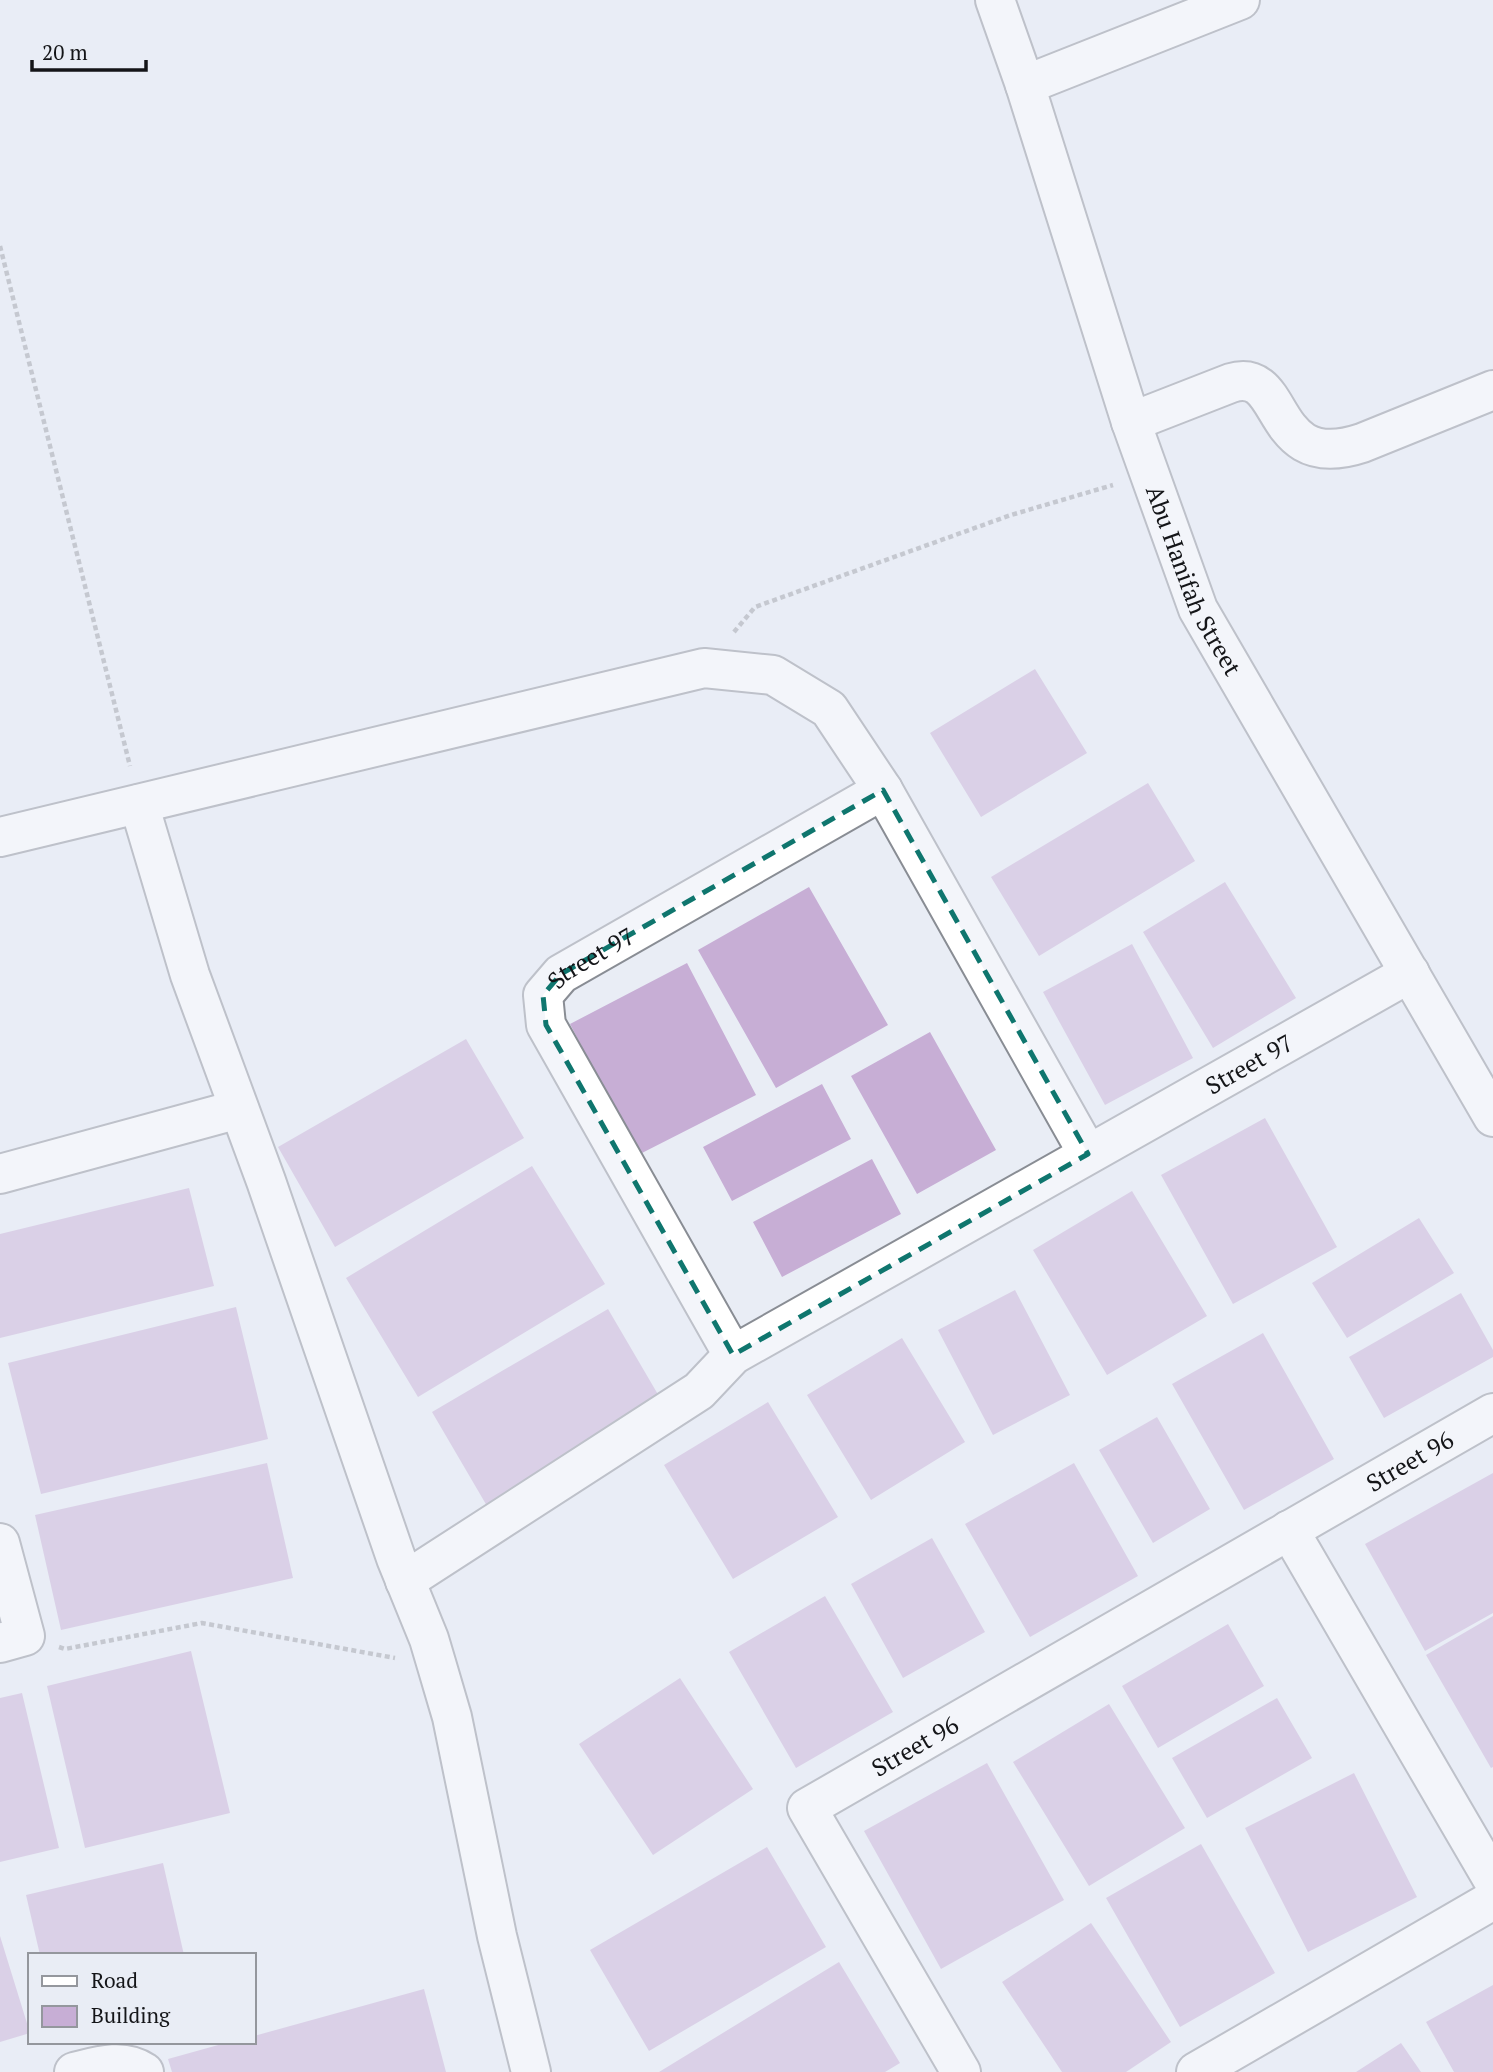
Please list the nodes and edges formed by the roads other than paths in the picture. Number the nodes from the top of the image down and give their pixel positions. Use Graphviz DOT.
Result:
graph roads {
  1 [pos="995,0"];
  2 [pos="1240,0"];
  3 [pos="1024,85"];
  4 [pos="1493,390"];
  5 [pos="1130,422"];
  6 [pos="883,790"];
  7 [pos="139,804"];
  8 [pos="0,837"];
  9 [pos="1410,973"];
  10 [pos="239,1109"];
  11 [pos="1493,1117"];
  12 [pos="1088,1154"];
  13 [pos="0,1174"];
  14 [pos="733,1355"];
  15 [pos="1493,1413"];
  16 [pos="1289,1530"];
  17 [pos="0,1543"];
  18 [pos="405,1581"];
  19 [pos="13,1640"];
  20 [pos="1493,1880"];
  21 [pos="1493,1900"];
  22 [pos="74,2072"];
  23 [pos="144,2072"];
  24 [pos="531,2072"];
  25 [pos="961,2072"];
  26 [pos="1196,2072"];
  1 -- 3 [label="street, Abu Hanifah Street"];
  2 -- 3 [label="street"];
  3 -- 5 [label="street, Abu Hanifah Street"];
  4 -- 5 [label="street"];
  5 -- 9 [label="street, Abu Hanifah Street"];
  6 -- 7 [label="street"];
  6 -- 12 [label="street"];
  6 -- 14 [label="street, Street 97"];
  7 -- 8 [label="street"];
  7 -- 10 [label="street"];
  9 -- 11 [label="street, Abu Hanifah Street"];
  9 -- 12 [label="street, Street 97"];
  10 -- 13 [label="street"];
  10 -- 18 [label="street"];
  12 -- 14 [label="street, Street 97"];
  14 -- 18 [label="street"];
  15 -- 16 [label="street, Street 96"];
  16 -- 20 [label="street"];
  16 -- 25 [label="street, Street 96"];
  17 -- 19 [label="street"];
  18 -- 24 [label="street"];
  21 -- 26 [label="street"];
  22 -- 23 [label="street"];
}
